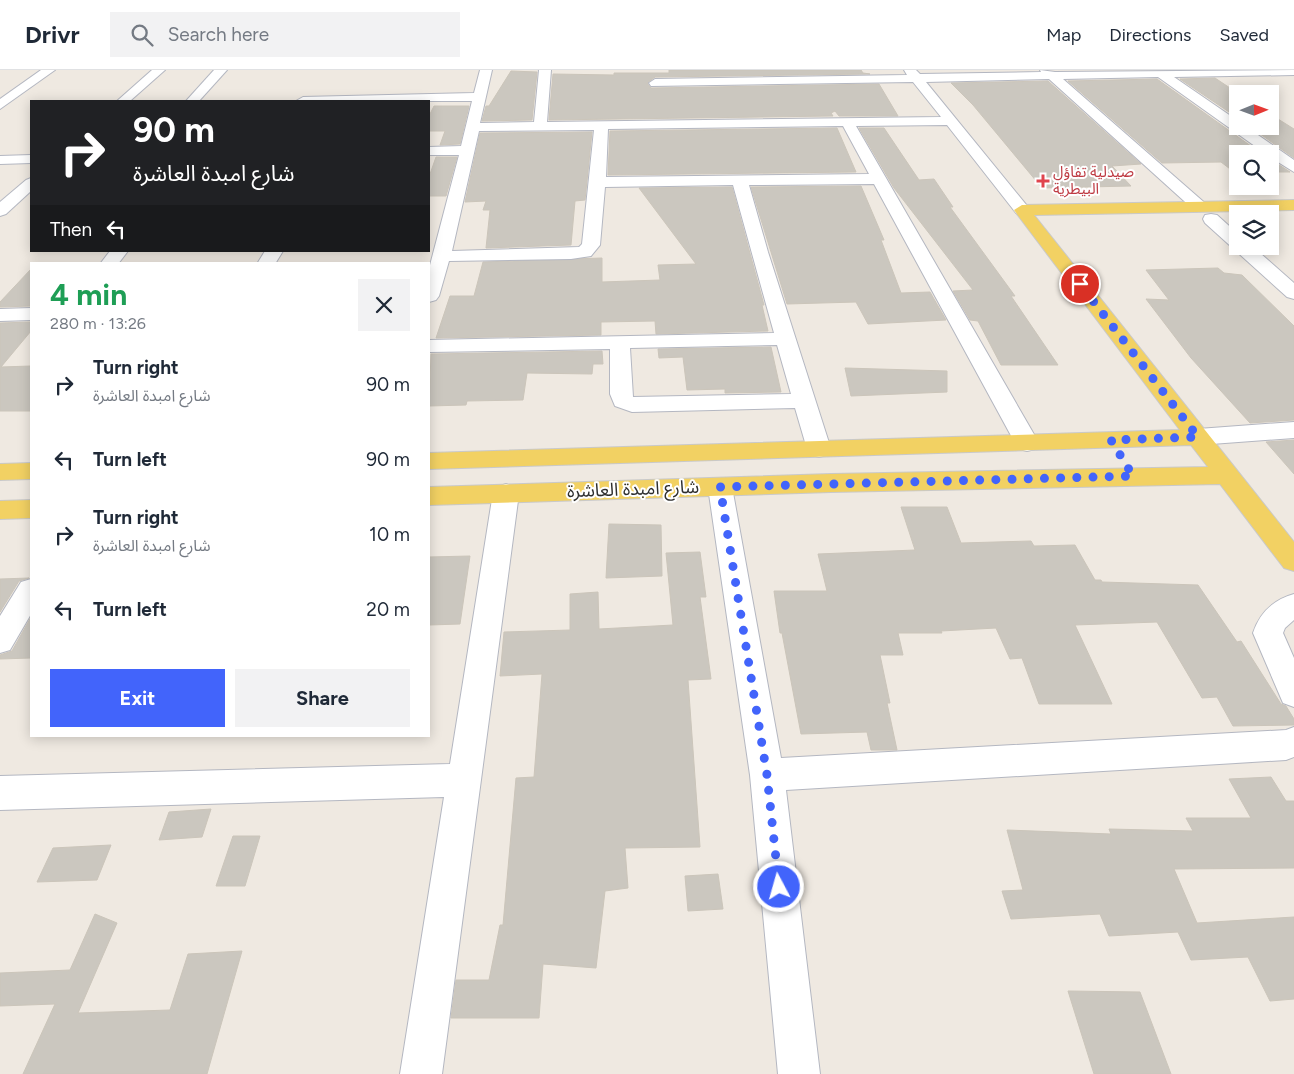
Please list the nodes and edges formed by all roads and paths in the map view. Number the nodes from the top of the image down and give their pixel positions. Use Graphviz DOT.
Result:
graph roads {
  1 [pos="49,70"];
  2 [pos="159,70"];
  3 [pos="221,70"];
  4 [pos="486,70"];
  5 [pos="545,70"];
  6 [pos="1267,70"];
  7 [pos="1158,71"];
  8 [pos="1294,71"];
  9 [pos="1049,72"];
  10 [pos="913,73"];
  11 [pos="760,75"];
  12 [pos="654,76"];
  13 [pos="1288,82"];
  14 [pos="480,97"];
  15 [pos="124,100"];
  16 [pos="193,100"];
  17 [pos="347,100"];
  18 [pos="0,106"];
  19 [pos="24,107"];
  20 [pos="951,121"];
  21 [pos="847,122"];
  22 [pos="663,124"];
  23 [pos="601,125"];
  24 [pos="540,126"];
  25 [pos="473,128"];
  26 [pos="466,150"];
  27 [pos="430,151"];
  28 [pos="30,159"];
  29 [pos="0,160"];
  30 [pos="1294,167"];
  31 [pos="879,179"];
  32 [pos="740,180"];
  33 [pos="598,182"];
  34 [pos="30,184"];
  35 [pos="1294,205"];
  36 [pos="0,211"];
  37 [pos="1205,213"];
  38 [pos="1027,216"];
  39 [pos="1229,217"];
  40 [pos="1279,218"];
  41 [pos="1294,218"];
  42 [pos="1229,235"];
  43 [pos="118,252"];
  44 [pos="1251,255"];
  45 [pos="442,256"];
  46 [pos="111,262"];
  47 [pos="430,293"];
  48 [pos="1294,293"];
  49 [pos="30,314"];
  50 [pos="0,315"];
  51 [pos="785,339"];
  52 [pos="620,342"];
  53 [pos="430,346"];
  54 [pos="804,402"];
  55 [pos="1294,430"];
  56 [pos="1198,437"];
  57 [pos="1111,440"];
  58 [pos="1027,443"];
  59 [pos="819,449"];
  60 [pos="430,461"];
  61 [pos="30,471"];
  62 [pos="0,472"];
  63 [pos="1228,475"];
  64 [pos="1133,476"];
  65 [pos="720,487"];
  66 [pos="506,493"];
  67 [pos="430,496"];
  68 [pos="30,509"];
  69 [pos="0,510"];
  70 [pos="1294,561"];
  71 [pos="30,592"];
  72 [pos="1294,604"];
  73 [pos="0,640"];
  74 [pos="1294,694"];
  75 [pos="1294,742"];
  76 [pos="767,775"];
  77 [pos="463,780"];
  78 [pos="0,793"];
  79 [pos="421,1074"];
  80 [pos="799,1074"];
  1 -- 18 [label="street"];
  2 -- 15 [label="street"];
  3 -- 16 [label="street"];
  4 -- 14 [label="street"];
  5 -- 24 [label="street"];
  6 -- 7 [label="street"];
  6 -- 8 [label="street"];
  6 -- 13 [label="street"];
  7 -- 9 [label="street"];
  7 -- 30 [label="street"];
  9 -- 10 [label="street"];
  9 -- 37 [label="street"];
  10 -- 11 [label="street"];
  10 -- 20 [label="street"];
  11 -- 12 [label="street"];
  12 -- 22 [label="street"];
  14 -- 17 [label="street"];
  14 -- 25 [label="street"];
  18 -- 19 [label="street"];
  20 -- 21 [label="street"];
  20 -- 38 [label="street"];
  21 -- 22 [label="street"];
  21 -- 31 [label="street"];
  22 -- 23 [label="street"];
  23 -- 24 [label="street"];
  23 -- 33 [label="street"];
  24 -- 25 [label="street"];
  25 -- 26 [label="street"];
  26 -- 27 [label="street"];
  26 -- 45 [label="street"];
  28 -- 29 [label="street"];
  31 -- 32 [label="street"];
  31 -- 58 [label="street"];
  32 -- 33 [label="street"];
  32 -- 51 [label="street"];
  33 -- 45 [label="street"];
  34 -- 36 [label="street"];
  35 -- 37 [label="main road"];
  37 -- 38 [label="main road"];
  37 -- 39 [label="main road"];
  37 -- 42 [label="street"];
  38 -- 56 [label="main road"];
  40 -- 41 [label="main road"];
  43 -- 46 [label="street"];
  44 -- 48 [label="street"];
  45 -- 47 [label="street"];
  49 -- 50 [label="street"];
  51 -- 52 [label="street"];
  51 -- 54 [label="street"];
  52 -- 53 [label="street"];
  52 -- 54 [label="street"];
  54 -- 59 [label="street"];
  55 -- 56 [label="street"];
  56 -- 57 [label="main road, شارع امبدة العاشرة"];
  56 -- 63 [label="main road"];
  57 -- 58 [label="main road, شارع امبدة العاشرة"];
  57 -- 64 [label="main road"];
  58 -- 59 [label="main road, شارع امبدة العاشرة"];
  59 -- 60 [label="main road, شارع امبدة العاشرة"];
  61 -- 62 [label="main road"];
  63 -- 64 [label="main road, شارع امبدة العاشرة"];
  63 -- 70 [label="main road"];
  64 -- 65 [label="main road, شارع امبدة العاشرة"];
  65 -- 66 [label="main road, شارع امبدة العاشرة"];
  65 -- 76 [label="street"];
  66 -- 67 [label="main road, شارع امبدة العاشرة"];
  66 -- 77 [label="street"];
  68 -- 69 [label="main road"];
  71 -- 73 [label="street"];
  72 -- 74 [label="street"];
  75 -- 76 [label="street"];
  76 -- 80 [label="street"];
  77 -- 78 [label="street"];
  77 -- 79 [label="street"];
}
